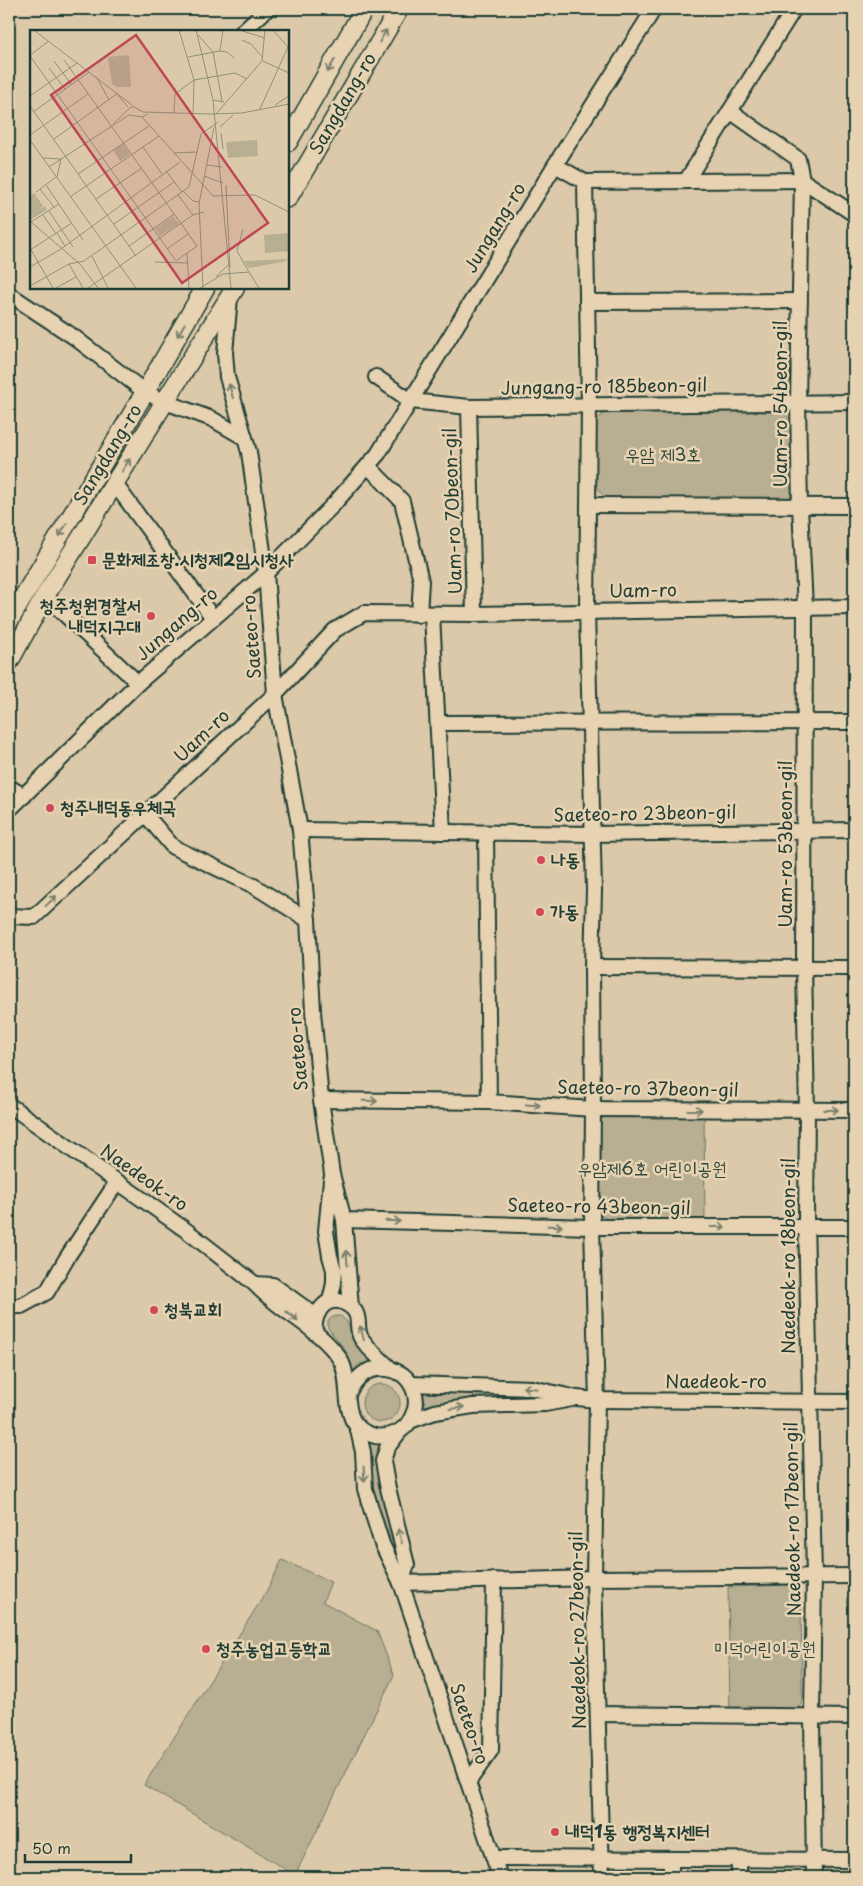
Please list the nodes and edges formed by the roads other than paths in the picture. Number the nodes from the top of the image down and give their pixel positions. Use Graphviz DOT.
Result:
graph roads {
  1 [pos="267,9"];
  2 [pos="364,9"];
  3 [pos="399,9"];
  4 [pos="654,9"];
  5 [pos="794,9"];
  6 [pos="244,30"];
  7 [pos="730,111"];
  8 [pos="289,140"];
  9 [pos="555,165"];
  10 [pos="802,180"];
  11 [pos="686,181"];
  12 [pos="586,182"];
  13 [pos="289,196"];
  14 [pos="854,214"];
  15 [pos="204,289"];
  16 [pos="233,292"];
  17 [pos="9,294"];
  18 [pos="800,301"];
  19 [pos="587,302"];
  20 [pos="376,377"];
  21 [pos="145,392"];
  22 [pos="411,401"];
  23 [pos="165,402"];
  24 [pos="798,402"];
  25 [pos="854,402"];
  26 [pos="589,406"];
  27 [pos="469,408"];
  28 [pos="245,438"];
  29 [pos="368,466"];
  30 [pos="114,484"];
  31 [pos="589,505"];
  32 [pos="854,506"];
  33 [pos="800,507"];
  34 [pos="266,573"];
  35 [pos="46,596"];
  36 [pos="854,607"];
  37 [pos="805,608"];
  38 [pos="587,611"];
  39 [pos="426,614"];
  40 [pos="474,614"];
  41 [pos="212,618"];
  42 [pos="9,621"];
  43 [pos="9,662"];
  44 [pos="138,683"];
  45 [pos="275,694"];
  46 [pos="805,722"];
  47 [pos="854,722"];
  48 [pos="438,723"];
  49 [pos="590,724"];
  50 [pos="9,787"];
  51 [pos="24,796"];
  52 [pos="9,810"];
  53 [pos="145,814"];
  54 [pos="300,830"];
  55 [pos="854,830"];
  56 [pos="804,831"];
  57 [pos="443,832"];
  58 [pos="486,834"];
  59 [pos="593,834"];
  60 [pos="9,916"];
  61 [pos="308,920"];
  62 [pos="804,967"];
  63 [pos="592,968"];
  64 [pos="854,968"];
  65 [pos="322,1100"];
  66 [pos="488,1102"];
  67 [pos="9,1105"];
  68 [pos="593,1109"];
  69 [pos="807,1110"];
  70 [pos="854,1110"];
  71 [pos="332,1174"];
  72 [pos="117,1182"];
  73 [pos="344,1220"];
  74 [pos="592,1227"];
  75 [pos="854,1227"];
  76 [pos="806,1228"];
  77 [pos="255,1284"];
  78 [pos="330,1301"];
  79 [pos="9,1306"];
  80 [pos="351,1307"];
  81 [pos="316,1316"];
  82 [pos="315,1333"];
  83 [pos="392,1370"];
  84 [pos="411,1384"];
  85 [pos="348,1394"];
  86 [pos="577,1398"];
  87 [pos="597,1400"];
  88 [pos="809,1401"];
  89 [pos="854,1402"];
  90 [pos="410,1421"];
  91 [pos="357,1426"];
  92 [pos="398,1432"];
  93 [pos="814,1576"];
  94 [pos="854,1576"];
  95 [pos="594,1578"];
  96 [pos="494,1580"];
  97 [pos="401,1583"];
  98 [pos="598,1714"];
  99 [pos="812,1717"];
  100 [pos="854,1717"];
  101 [pos="469,1781"];
  102 [pos="495,1858"];
  103 [pos="601,1860"];
  104 [pos="671,1860"];
  105 [pos="854,1860"];
  106 [pos="739,1861"];
  107 [pos="814,1861"];
  108 [pos="500,1877"];
  109 [pos="602,1877"];
  110 [pos="671,1877"];
  111 [pos="739,1877"];
  112 [pos="814,1877"];
  1 -- 6 [label="street"];
  2 -- 8 [label="main road, Sangdang-ro, one-way"];
  13 -- 3 [label="main road, Sangdang-ro, one-way"];
  4 -- 9 [label="street, Jungang-ro"];
  5 -- 7 [label="street"];
  7 -- 10 [label="street, Uam-ro 54beon-gil"];
  7 -- 11 [label="street"];
  9 -- 12 [label="street"];
  9 -- 22 [label="street, Jungang-ro"];
  10 -- 11 [label="street"];
  10 -- 14 [label="street"];
  10 -- 18 [label="street, Uam-ro 54beon-gil"];
  11 -- 12 [label="street"];
  12 -- 19 [label="street, Naedeok-ro 27beon-gil"];
  15 -- 21 [label="main road, Sangdang-ro, one-way"];
  16 -- 23 [label="main road, Sangdang-ro"];
  28 -- 16 [label="street, Saeteo-ro, one-way"];
  17 -- 21 [label="street"];
  18 -- 19 [label="street, Uam-ro 54beon-gil"];
  18 -- 24 [label="street, Uam-ro 54beon-gil"];
  19 -- 26 [label="street, Naedeok-ro 27beon-gil"];
  20 -- 22 [label="street"];
  21 -- 23 [label="street"];
  21 -- 42 [label="main road, Sangdang-ro, one-way"];
  22 -- 27 [label="street, Jungang-ro 185beon-gil"];
  22 -- 29 [label="street, Jungang-ro"];
  23 -- 28 [label="street"];
  30 -- 23 [label="main road, Sangdang-ro, one-way"];
  24 -- 25 [label="street, Jungang-ro 185beon-gil"];
  24 -- 26 [label="street, Jungang-ro 185beon-gil"];
  24 -- 33 [label="street, Uam-ro 54beon-gil"];
  26 -- 27 [label="street, Jungang-ro 185beon-gil"];
  26 -- 31 [label="street, Naedeok-ro 27beon-gil"];
  27 -- 40 [label="street, Uam-ro 70beon-gil"];
  28 -- 34 [label="street, Saeteo-ro"];
  29 -- 34 [label="street, Jungang-ro"];
  29 -- 39 [label="street"];
  30 -- 35 [label="main road, Sangdang-ro"];
  30 -- 41 [label="street, Sangdang-ro"];
  31 -- 33 [label="street, Uam-ro 54beon-gil"];
  31 -- 38 [label="street, Naedeok-ro 27beon-gil"];
  32 -- 33 [label="street, Uam-ro 54beon-gil"];
  33 -- 37 [label="street, Uam-ro 54beon-gil"];
  34 -- 41 [label="street, Jungang-ro"];
  34 -- 45 [label="street, Saeteo-ro"];
  35 -- 43 [label="main road, Sangdang-ro"];
  35 -- 44 [label="street"];
  36 -- 37 [label="street, Uam-ro"];
  37 -- 38 [label="street, Uam-ro"];
  37 -- 46 [label="street, Uam-ro 53beon-gil"];
  38 -- 40 [label="street, Uam-ro"];
  38 -- 49 [label="street, Naedeok-ro 27beon-gil"];
  39 -- 40 [label="street, Uam-ro"];
  39 -- 45 [label="street, Uam-ro"];
  39 -- 48 [label="street"];
  41 -- 44 [label="street, Jungang-ro"];
  44 -- 51 [label="street, Jungang-ro"];
  45 -- 53 [label="street, Uam-ro"];
  45 -- 54 [label="street, Saeteo-ro"];
  46 -- 47 [label="street"];
  46 -- 49 [label="street"];
  46 -- 56 [label="street, Uam-ro 53beon-gil"];
  48 -- 49 [label="street"];
  48 -- 57 [label="street"];
  49 -- 59 [label="street, Naedeok-ro 27beon-gil"];
  50 -- 51 [label="street"];
  51 -- 52 [label="street, Jungang-ro"];
  60 -- 53 [label="street, Uam-ro, one-way"];
  53 -- 61 [label="street"];
  54 -- 57 [label="street, Saeteo-ro 23beon-gil"];
  54 -- 61 [label="street, Saeteo-ro"];
  55 -- 56 [label="street, Saeteo-ro 23beon-gil"];
  56 -- 59 [label="street, Saeteo-ro 23beon-gil"];
  56 -- 62 [label="street, Uam-ro 53beon-gil"];
  57 -- 58 [label="street, Saeteo-ro 23beon-gil"];
  58 -- 59 [label="street, Saeteo-ro 23beon-gil"];
  58 -- 66 [label="street"];
  59 -- 63 [label="street, Naedeok-ro 27beon-gil"];
  61 -- 65 [label="street, Saeteo-ro"];
  62 -- 63 [label="street"];
  62 -- 64 [label="street"];
  62 -- 69 [label="street, Uam-ro 53beon-gil"];
  63 -- 68 [label="street, Naedeok-ro 27beon-gil"];
  65 -- 66 [label="street, Saeteo-ro 37beon-gil, one-way"];
  65 -- 71 [label="street, Saeteo-ro"];
  66 -- 68 [label="street, Saeteo-ro 37beon-gil, one-way"];
  67 -- 72 [label="street, Naedeok-ro"];
  68 -- 69 [label="street, Saeteo-ro 37beon-gil, one-way"];
  68 -- 74 [label="street, Naedeok-ro 27beon-gil"];
  69 -- 70 [label="street, Saeteo-ro 37beon-gil, one-way"];
  69 -- 76 [label="street, Naedeok-ro 18beon-gil"];
  71 -- 73 [label="street"];
  71 -- 78 [label="street"];
  72 -- 77 [label="street, Naedeok-ro"];
  72 -- 79 [label="street"];
  73 -- 74 [label="street, Saeteo-ro 43beon-gil, one-way"];
  80 -- 73 [label="street, one-way"];
  74 -- 76 [label="street, Saeteo-ro 43beon-gil, one-way"];
  74 -- 87 [label="street, Naedeok-ro 27beon-gil"];
  75 -- 76 [label="street, Saeteo-ro 43beon-gil"];
  76 -- 88 [label="street, Naedeok-ro 18beon-gil"];
  77 -- 81 [label="street"];
  77 -- 82 [label="street, Naedeok-ro, one-way"];
  78 -- 80 [label="street"];
  78 -- 81 [label="street"];
  83 -- 80 [label="street, one-way"];
  81 -- 82 [label="street"];
  82 -- 85 [label="street, Naedeok-ro"];
  83 -- 84 [label="street"];
  83 -- 85 [label="street"];
  86 -- 84 [label="street, one-way"];
  84 -- 90 [label="street"];
  85 -- 91 [label="street"];
  86 -- 87 [label="street, Naedeok-ro"];
  90 -- 86 [label="street, one-way"];
  87 -- 88 [label="street, Naedeok-ro"];
  87 -- 95 [label="street, Naedeok-ro 27beon-gil"];
  88 -- 89 [label="street, Naedeok-ro"];
  88 -- 93 [label="street, Naedeok-ro 17beon-gil"];
  90 -- 92 [label="street"];
  91 -- 92 [label="street"];
  91 -- 97 [label="street, Saeteo-ro, one-way"];
  97 -- 92 [label="street, one-way"];
  93 -- 94 [label="street"];
  93 -- 95 [label="street"];
  93 -- 99 [label="street, Naedeok-ro 17beon-gil"];
  95 -- 96 [label="street"];
  95 -- 98 [label="street, Naedeok-ro 27beon-gil"];
  96 -- 97 [label="street"];
  96 -- 101 [label="street"];
  97 -- 101 [label="street, Saeteo-ro"];
  98 -- 99 [label="street"];
  98 -- 103 [label="street, Naedeok-ro 27beon-gil"];
  99 -- 100 [label="street"];
  99 -- 107 [label="street, Naedeok-ro 17beon-gil"];
  101 -- 102 [label="street, Saeteo-ro"];
  102 -- 103 [label="street"];
  102 -- 108 [label="street, Saeteo-ro"];
  103 -- 104 [label="street"];
  103 -- 109 [label="street, Naedeok-ro 27beon-gil"];
  104 -- 106 [label="street"];
  104 -- 110 [label="street"];
  105 -- 107 [label="street"];
  106 -- 107 [label="street"];
  106 -- 111 [label="street"];
  107 -- 112 [label="street, Naedeok-ro 17beon-gil"];
}
